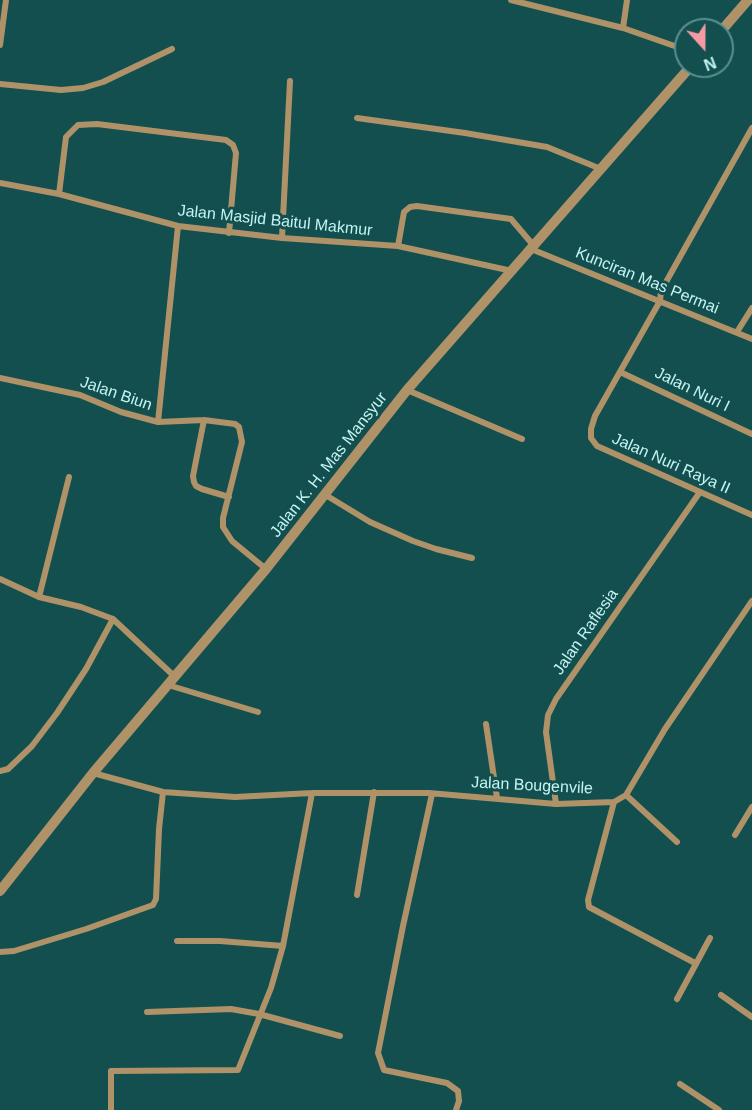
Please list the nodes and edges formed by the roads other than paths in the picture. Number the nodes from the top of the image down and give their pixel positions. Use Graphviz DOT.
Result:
graph roads {
  1 [pos="6,0"];
  2 [pos="511,0"];
  3 [pos="627,0"];
  4 [pos="748,0"];
  5 [pos="2,17"];
  6 [pos="732,18"];
  7 [pos="622,28"];
  8 [pos="0,45"];
  9 [pos="674,46"];
  10 [pos="172,49"];
  11 [pos="681,78"];
  12 [pos="290,81"];
  13 [pos="0,84"];
  14 [pos="357,118"];
  15 [pos="752,128"];
  16 [pos="602,169"];
  17 [pos="0,183"];
  18 [pos="59,194"];
  19 [pos="178,226"];
  20 [pos="229,233"];
  21 [pos="282,238"];
  22 [pos="398,246"];
  23 [pos="533,248"];
  24 [pos="513,271"];
  25 [pos="660,301"];
  26 [pos="752,308"];
  27 [pos="737,332"];
  28 [pos="752,339"];
  29 [pos="620,372"];
  30 [pos="0,378"];
  31 [pos="407,390"];
  32 [pos="204,420"];
  33 [pos="158,422"];
  34 [pos="752,434"];
  35 [pos="522,439"];
  36 [pos="69,477"];
  37 [pos="700,492"];
  38 [pos="324,494"];
  39 [pos="229,497"];
  40 [pos="752,515"];
  41 [pos="472,558"];
  42 [pos="266,569"];
  43 [pos="0,579"];
  44 [pos="39,597"];
  45 [pos="752,601"];
  46 [pos="112,619"];
  47 [pos="171,680"];
  48 [pos="258,712"];
  49 [pos="486,724"];
  50 [pos="0,771"];
  51 [pos="93,774"];
  52 [pos="163,792"];
  53 [pos="374,792"];
  54 [pos="312,794"];
  55 [pos="432,794"];
  56 [pos="626,795"];
  57 [pos="497,798"];
  58 [pos="614,802"];
  59 [pos="556,804"];
  60 [pos="752,807"];
  61 [pos="735,835"];
  62 [pos="677,842"];
  63 [pos="0,891"];
  64 [pos="357,895"];
  65 [pos="710,938"];
  66 [pos="177,941"];
  67 [pos="283,946"];
  68 [pos="0,952"];
  69 [pos="695,963"];
  70 [pos="721,995"];
  71 [pos="677,999"];
  72 [pos="147,1012"];
  73 [pos="259,1014"];
  74 [pos="752,1017"];
  75 [pos="340,1036"];
  76 [pos="680,1084"];
  77 [pos="111,1110"];
  78 [pos="456,1110"];
  79 [pos="719,1110"];
  1 -- 5 [label="street"];
  2 -- 7 [label="street"];
  3 -- 7 [label="street"];
  4 -- 6 [label="street"];
  5 -- 8 [label="street"];
  7 -- 9 [label="street"];
  10 -- 13 [label="street"];
  11 -- 16 [label="street, Jalan K. H. Mas Mansyur"];
  12 -- 21 [label="street"];
  14 -- 16 [label="street"];
  15 -- 25 [label="street, Jalan Nuri Raya II"];
  16 -- 23 [label="street, Jalan K. H. Mas Mansyur"];
  17 -- 18 [label="street, Jalan Masjid Baitul Makmur"];
  18 -- 19 [label="street, Jalan Masjid Baitul Makmur"];
  18 -- 20 [label="street"];
  19 -- 20 [label="street, Jalan Masjid Baitul Makmur"];
  19 -- 33 [label="street"];
  20 -- 21 [label="street, Jalan Masjid Baitul Makmur"];
  21 -- 22 [label="street, Jalan Masjid Baitul Makmur"];
  22 -- 23 [label="street"];
  22 -- 24 [label="street, Jalan Masjid Baitul Makmur"];
  23 -- 24 [label="street, Jalan K. H. Mas Mansyur"];
  23 -- 25 [label="street, Kunciran Mas Permai"];
  24 -- 31 [label="street, Jalan K. H. Mas Mansyur"];
  25 -- 27 [label="street, Kunciran Mas Permai"];
  25 -- 29 [label="street, Jalan Nuri Raya II"];
  26 -- 27 [label="street"];
  27 -- 28 [label="street, Kunciran Mas Permai"];
  29 -- 34 [label="street, Jalan Nuri I"];
  29 -- 37 [label="street, Jalan Nuri Raya II"];
  30 -- 33 [label="street, Jalan Biun"];
  31 -- 35 [label="street"];
  31 -- 38 [label="street, Jalan K. H. Mas Mansyur"];
  32 -- 33 [label="street, Jalan Biun"];
  32 -- 39 [label="street"];
  32 -- 39 [label="street, Jalan Biun"];
  36 -- 44 [label="street"];
  37 -- 40 [label="street, Jalan Nuri Raya II"];
  37 -- 59 [label="street, Jalan Raflesia"];
  38 -- 41 [label="street"];
  38 -- 42 [label="street, Jalan K. H. Mas Mansyur"];
  39 -- 42 [label="street, Jalan Biun"];
  42 -- 47 [label="street, Jalan K. H. Mas Mansyur"];
  43 -- 44 [label="street"];
  44 -- 46 [label="street"];
  45 -- 56 [label="street, Jalan Bougenvile"];
  46 -- 47 [label="street"];
  46 -- 50 [label="street"];
  47 -- 48 [label="street"];
  47 -- 51 [label="street, Jalan K. H. Mas Mansyur"];
  49 -- 57 [label="street"];
  51 -- 52 [label="street, Jalan Bougenvile"];
  51 -- 63 [label="street, Jalan K. H. Mas Mansyur"];
  52 -- 54 [label="street, Jalan Bougenvile"];
  52 -- 68 [label="street"];
  53 -- 54 [label="street, Jalan Bougenvile"];
  53 -- 55 [label="street, Jalan Bougenvile"];
  53 -- 64 [label="street"];
  54 -- 67 [label="street"];
  55 -- 57 [label="street, Jalan Bougenvile"];
  55 -- 78 [label="street"];
  56 -- 58 [label="street, Jalan Bougenvile"];
  56 -- 62 [label="street"];
  57 -- 59 [label="street, Jalan Bougenvile"];
  58 -- 59 [label="street, Jalan Bougenvile"];
  58 -- 69 [label="street"];
  60 -- 61 [label="street"];
  65 -- 69 [label="street"];
  66 -- 67 [label="street"];
  67 -- 73 [label="street"];
  69 -- 71 [label="street"];
  70 -- 74 [label="street"];
  72 -- 73 [label="street"];
  73 -- 75 [label="street"];
  73 -- 77 [label="street"];
  76 -- 79 [label="street"];
}
